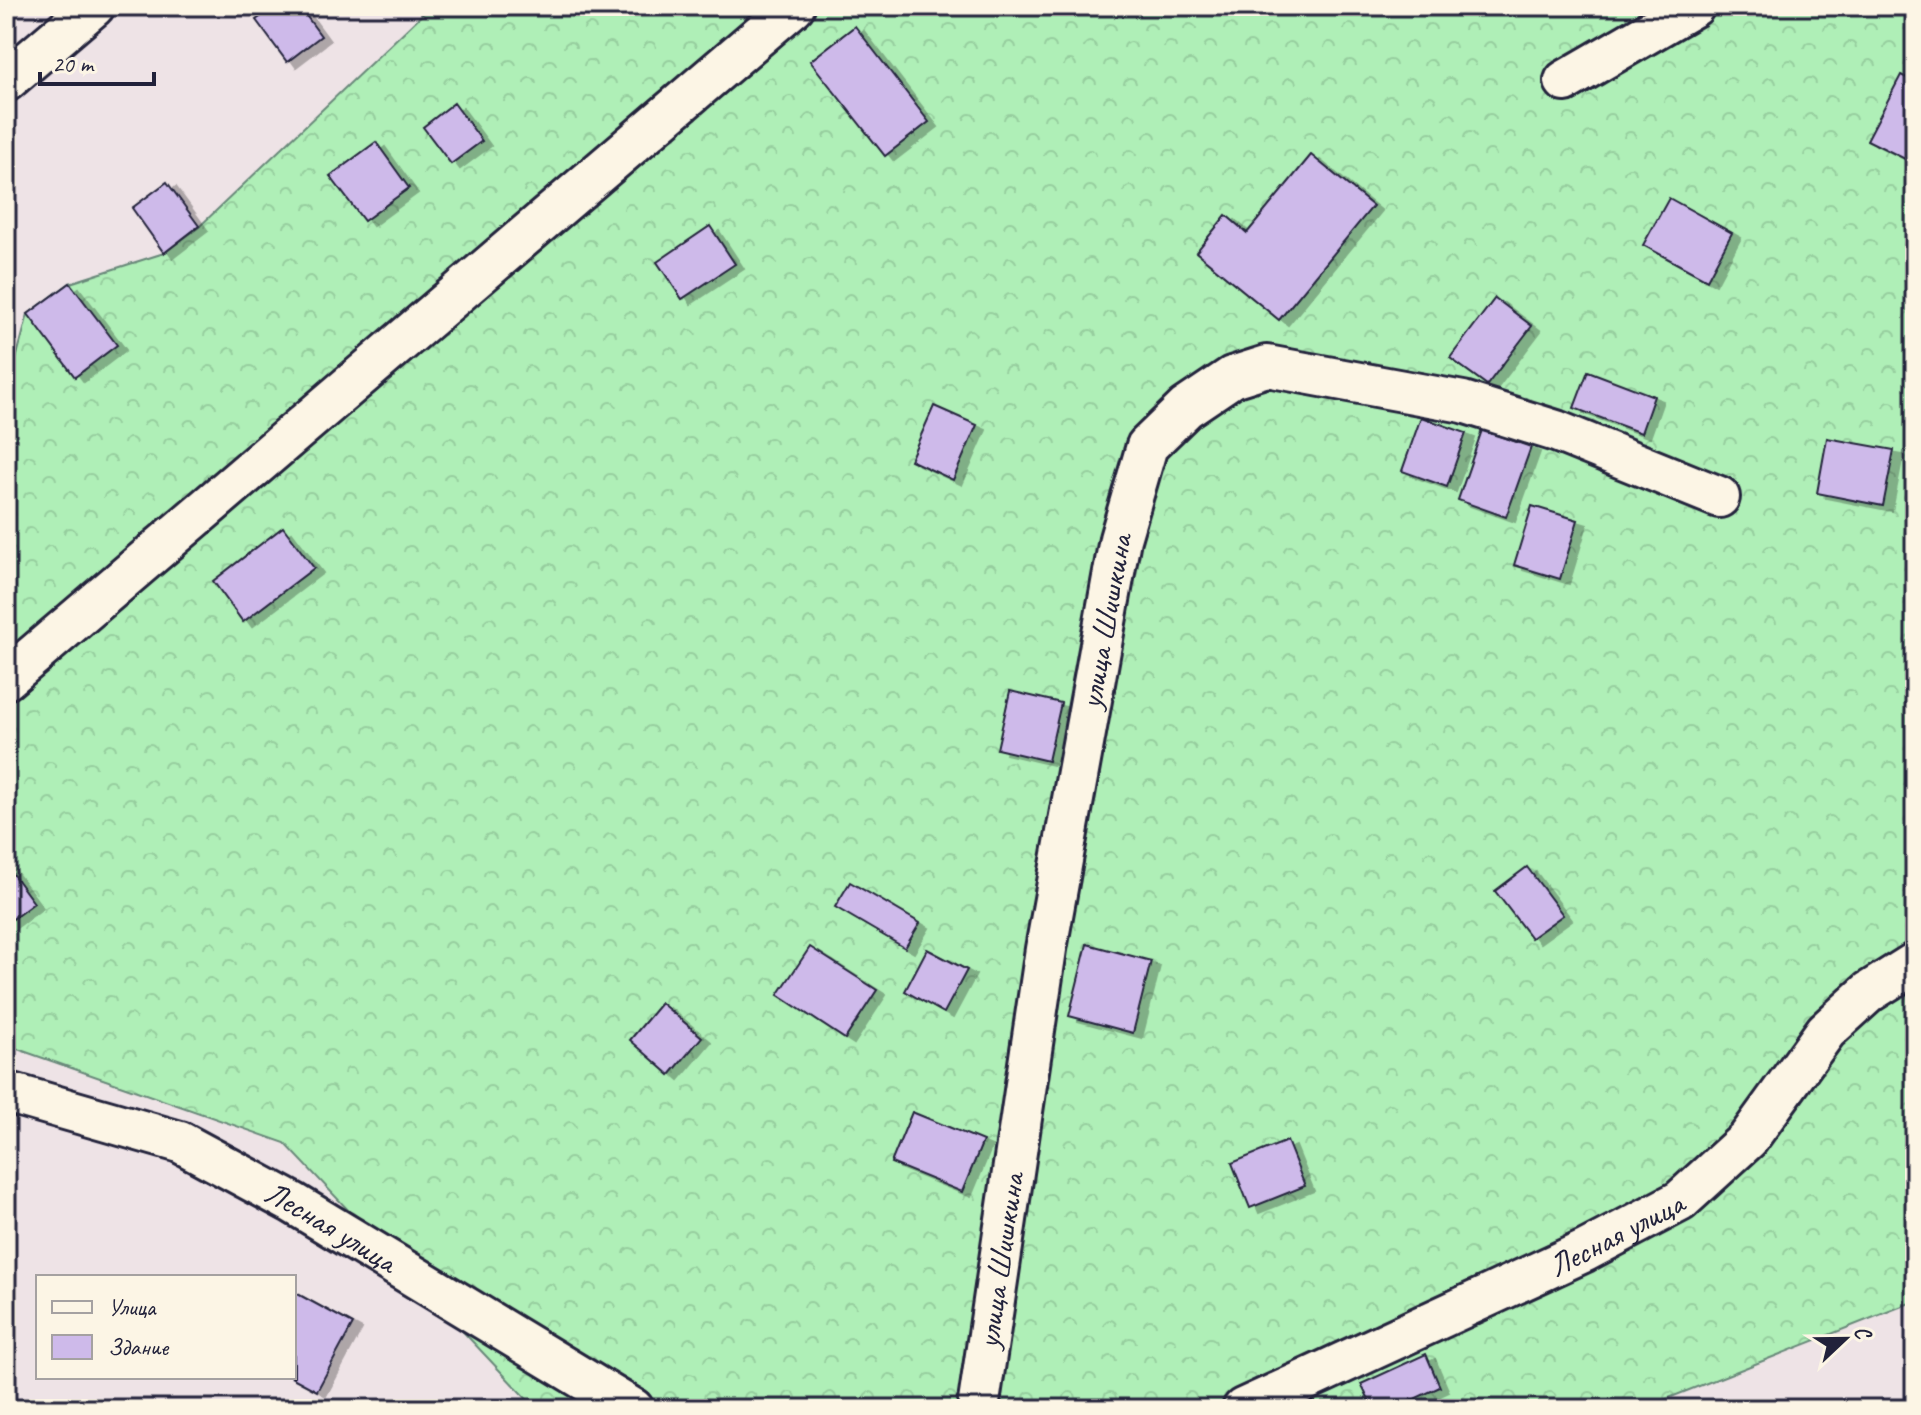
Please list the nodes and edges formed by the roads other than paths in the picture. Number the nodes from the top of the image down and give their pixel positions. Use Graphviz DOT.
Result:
graph roads {
  1 [pos="94,6"];
  2 [pos="794,6"];
  3 [pos="1694,6"];
  4 [pos="6,81"];
  5 [pos="1565,81"];
  6 [pos="1719,497"];
  7 [pos="6,679"];
  8 [pos="1915,963"];
  9 [pos="6,1092"];
  10 [pos="633,1409"];
  11 [pos="978,1409"];
  12 [pos="1243,1409"];
  1 -- 4 [label="street"];
  2 -- 7 [label="street"];
  3 -- 5 [label="street"];
  6 -- 11 [label="street, улица Шишкина"];
  8 -- 12 [label="street, Лесная улица"];
  9 -- 10 [label="street, Лесная улица"];
}
